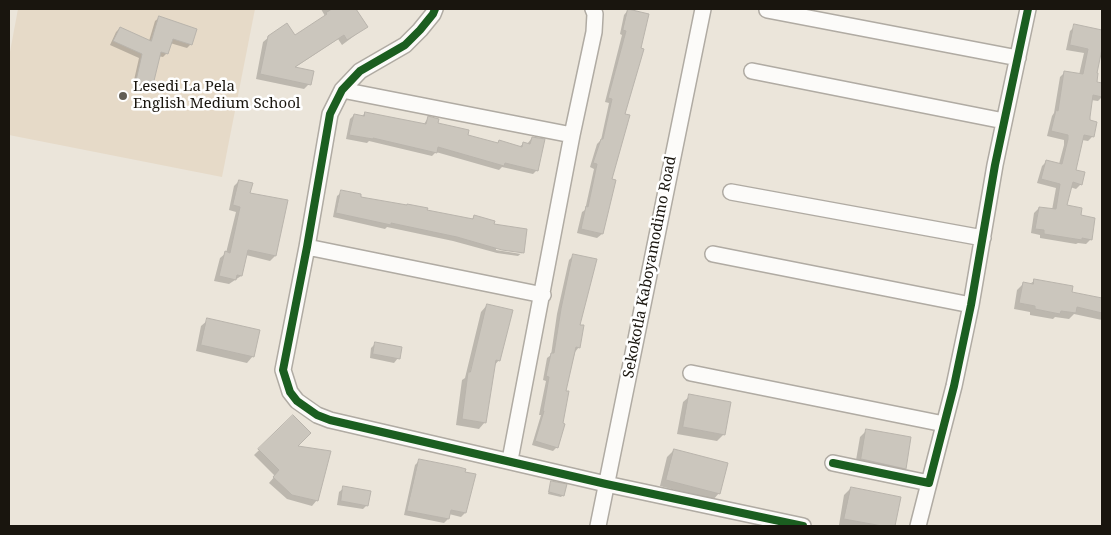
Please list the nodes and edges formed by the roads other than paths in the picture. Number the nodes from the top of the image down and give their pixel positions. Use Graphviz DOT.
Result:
graph roads {
  1 [pos="435,9"];
  2 [pos="593,9"];
  3 [pos="703,9"];
  4 [pos="1028,9"];
  5 [pos="767,10"];
  6 [pos="1018,58"];
  7 [pos="752,71"];
  8 [pos="342,90"];
  9 [pos="1004,122"];
  10 [pos="572,135"];
  11 [pos="731,192"];
  12 [pos="983,238"];
  13 [pos="307,247"];
  14 [pos="713,254"];
  15 [pos="543,295"];
  16 [pos="971,306"];
  17 [pos="691,373"];
  18 [pos="944,424"];
  19 [pos="510,460"];
  20 [pos="833,463"];
  21 [pos="929,483"];
  22 [pos="606,484"];
  23 [pos="598,526"];
  24 [pos="803,526"];
  25 [pos="918,526"];
  1 -- 8 [label="street"];
  2 -- 10 [label="street"];
  3 -- 22 [label="street, Sekokotla Kaboyamodimo Road"];
  4 -- 6 [label="street"];
  5 -- 6 [label="street"];
  6 -- 9 [label="street"];
  7 -- 9 [label="street"];
  8 -- 10 [label="street"];
  8 -- 13 [label="street"];
  9 -- 12 [label="street"];
  10 -- 15 [label="street"];
  11 -- 12 [label="street"];
  12 -- 16 [label="street"];
  13 -- 15 [label="street"];
  13 -- 19 [label="street"];
  14 -- 16 [label="street"];
  15 -- 19 [label="street"];
  16 -- 18 [label="street"];
  17 -- 18 [label="street"];
  18 -- 21 [label="street"];
  19 -- 22 [label="street"];
  20 -- 21 [label="street"];
  21 -- 25 [label="street"];
  22 -- 23 [label="street, Sekokotla Kaboyamodimo Road"];
  22 -- 24 [label="street"];
}
